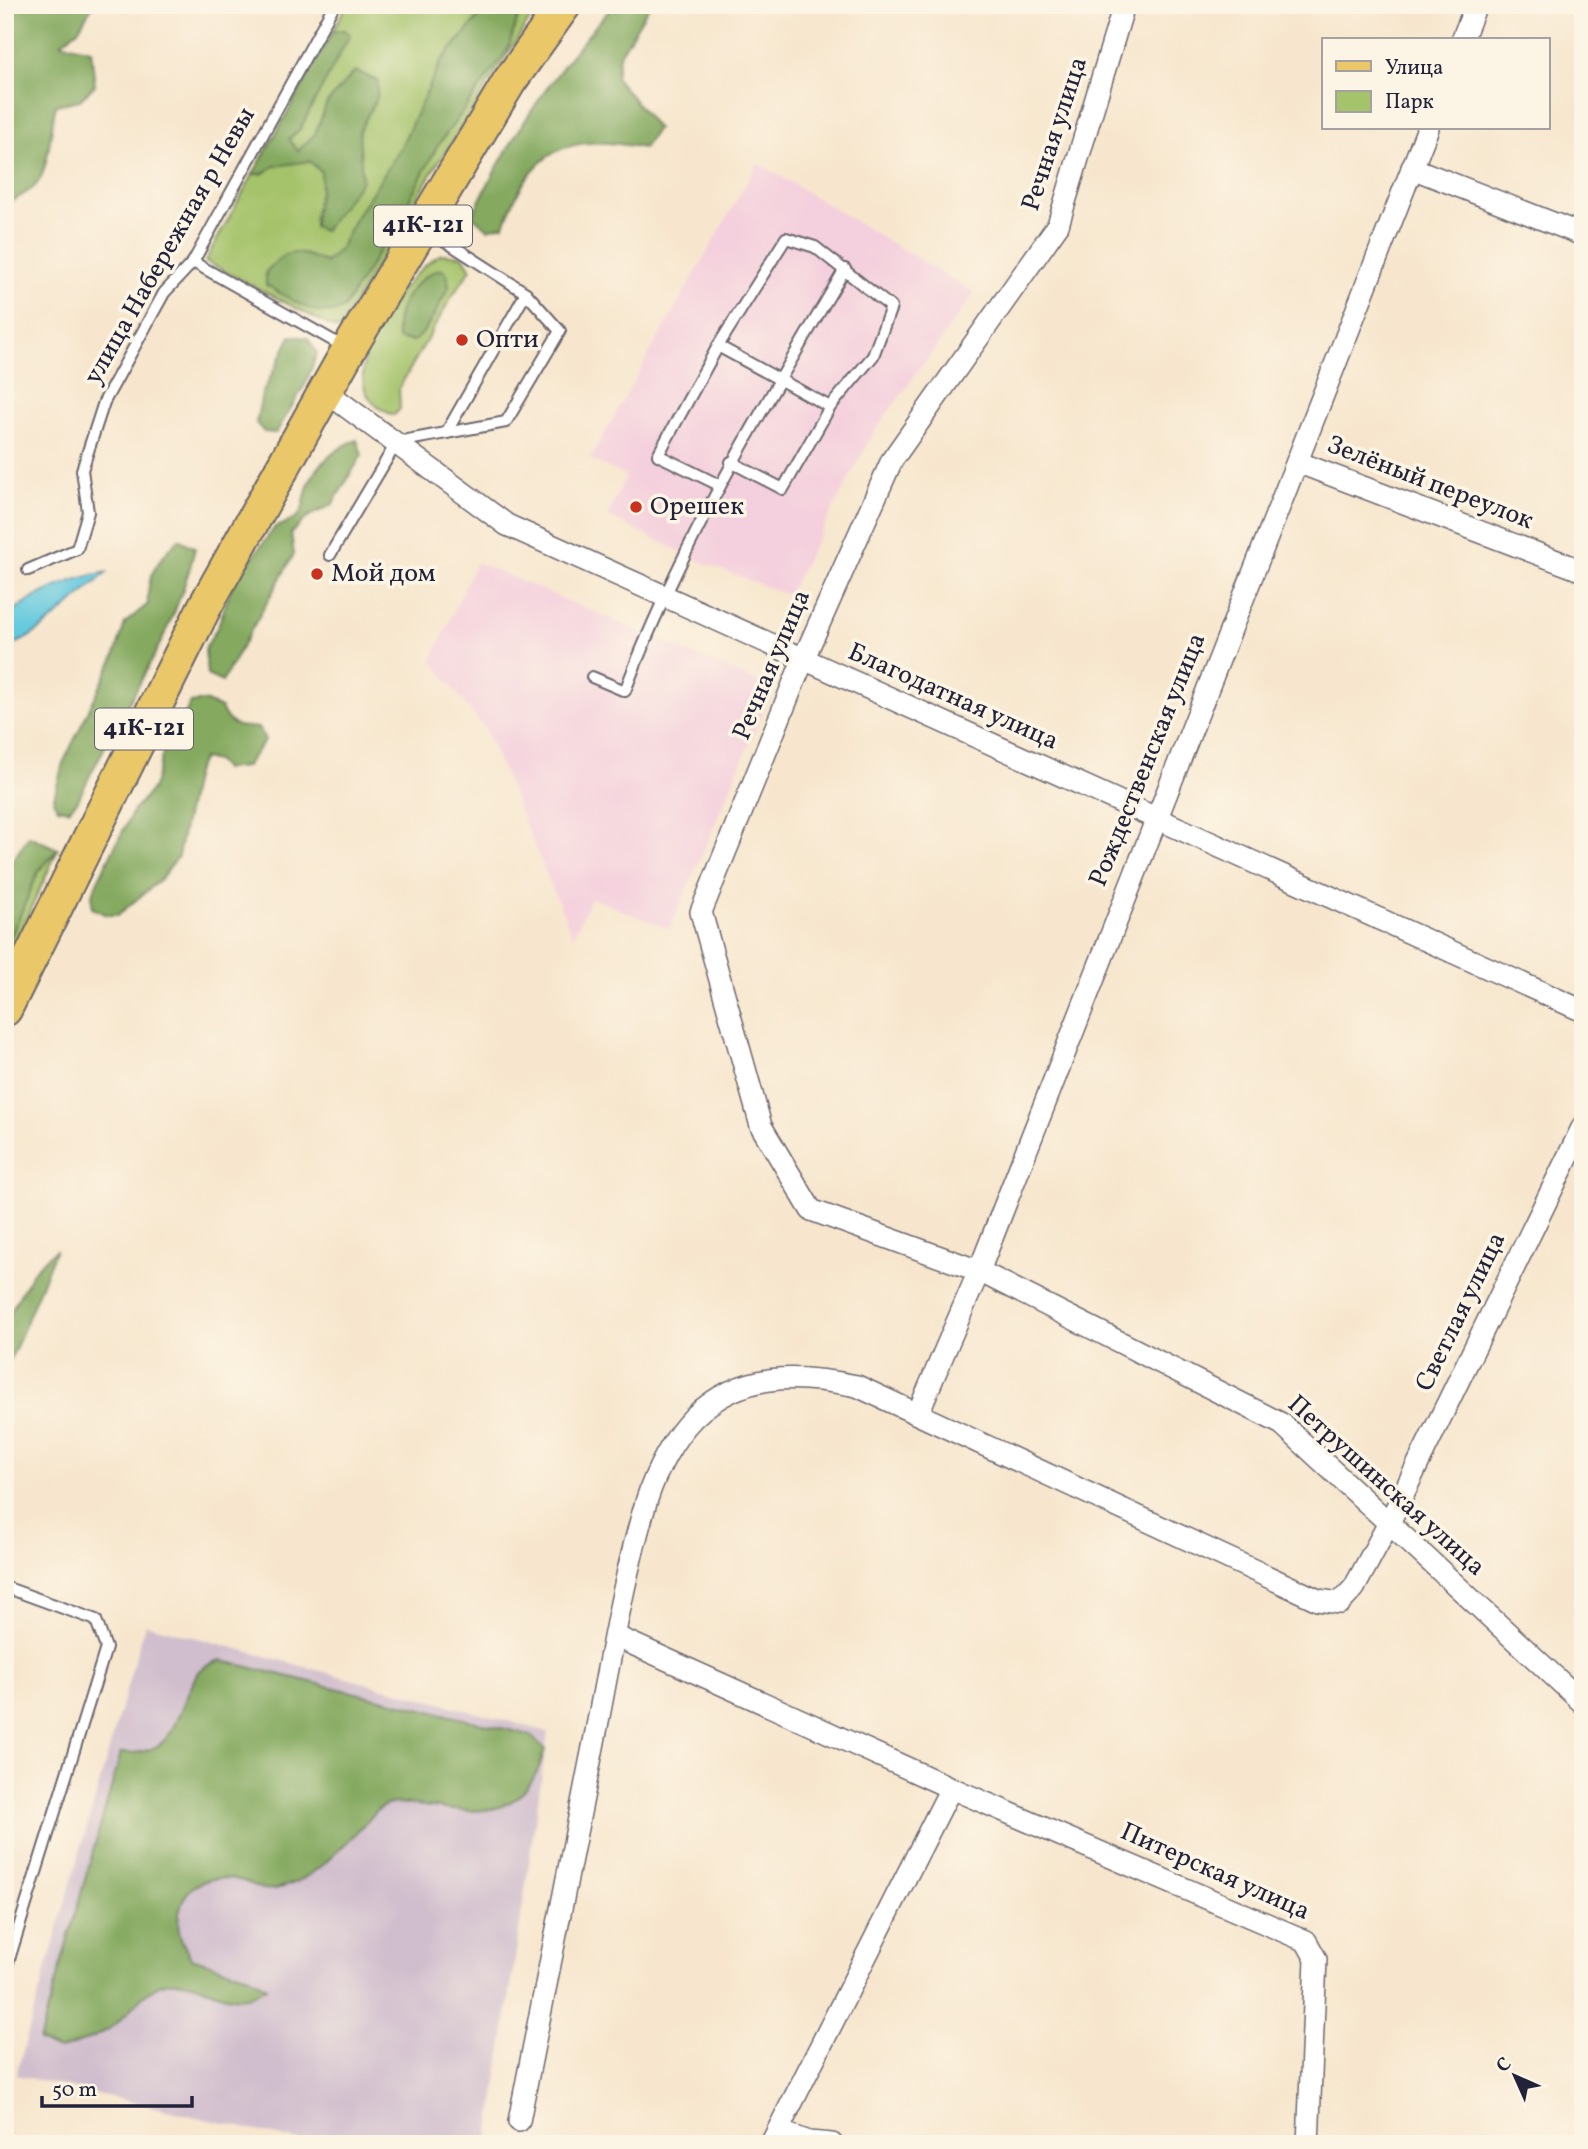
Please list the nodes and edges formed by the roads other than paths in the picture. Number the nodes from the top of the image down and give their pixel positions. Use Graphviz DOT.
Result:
graph roads {
  1 [pos="334,5"];
  2 [pos="564,5"];
  3 [pos="1124,5"];
  4 [pos="1476,5"];
  5 [pos="1463,38"];
  6 [pos="1427,130"];
  7 [pos="1412,168"];
  8 [pos="423,227"];
  9 [pos="1583,235"];
  10 [pos="193,262"];
  11 [pos="845,269"];
  12 [pos="526,293"];
  13 [pos="718,346"];
  14 [pos="349,349"];
  15 [pos="780,379"];
  16 [pos="325,391"];
  17 [pos="830,407"];
  18 [pos="446,433"];
  19 [pos="397,442"];
  20 [pos="731,462"];
  21 [pos="1297,462"];
  22 [pos="719,485"];
  23 [pos="330,555"];
  24 [pos="28,570"];
  25 [pos="1583,571"];
  26 [pos="664,595"];
  27 [pos="803,660"];
  28 [pos="592,677"];
  29 [pos="1154,819"];
  30 [pos="5,1009"];
  31 [pos="1583,1011"];
  32 [pos="1583,1126"];
  33 [pos="979,1271"];
  34 [pos="918,1413"];
  35 [pos="1389,1523"];
  36 [pos="5,1587"];
  37 [pos="615,1636"];
  38 [pos="1583,1703"];
  39 [pos="951,1788"];
  40 [pos="5,1972"];
  41 [pos="519,2121"];
  42 [pos="774,2137"];
  43 [pos="832,2144"];
  44 [pos="1308,2144"];
  1 -- 10 [label="lane, улица Набережная р Невы"];
  2 -- 8 [label="main road, 41К-121"];
  3 -- 27 [label="street, Речная улица"];
  4 -- 5 [label="street"];
  6 -- 7 [label="street, Рождественская улица"];
  7 -- 9 [label="street"];
  7 -- 21 [label="street, Рождественская улица"];
  8 -- 12 [label="lane"];
  8 -- 14 [label="main road, 41К-121"];
  10 -- 14 [label="lane"];
  10 -- 24 [label="lane, улица Набережная р Невы"];
  11 -- 13 [label="lane"];
  11 -- 15 [label="lane"];
  11 -- 17 [label="lane"];
  12 -- 18 [label="lane"];
  12 -- 18 [label="lane"];
  13 -- 15 [label="lane"];
  13 -- 22 [label="lane"];
  14 -- 16 [label="main road, 41К-121"];
  15 -- 17 [label="lane"];
  15 -- 20 [label="lane"];
  16 -- 19 [label="street, Благодатная улица"];
  16 -- 30 [label="main road, 41К-121"];
  17 -- 20 [label="lane"];
  18 -- 19 [label="lane"];
  19 -- 23 [label="lane"];
  19 -- 26 [label="street, Благодатная улица"];
  20 -- 22 [label="lane"];
  21 -- 25 [label="street, Зелёный переулок"];
  21 -- 29 [label="street, Рождественская улица"];
  22 -- 26 [label="lane"];
  26 -- 27 [label="street, Благодатная улица"];
  26 -- 28 [label="lane"];
  27 -- 29 [label="street, Благодатная улица"];
  27 -- 33 [label="street, Речная улица"];
  29 -- 31 [label="street, Благодатная улица"];
  29 -- 33 [label="street, Рождественская улица"];
  32 -- 35 [label="street, Светлая улица"];
  33 -- 34 [label="street, Рождественская улица"];
  33 -- 35 [label="street, Петрушинская улица"];
  34 -- 35 [label="street, Светлая улица"];
  34 -- 37 [label="street"];
  35 -- 38 [label="street, Петрушинская улица"];
  36 -- 40 [label="lane"];
  37 -- 39 [label="street, Питерская улица"];
  37 -- 41 [label="street"];
  39 -- 42 [label="street"];
  39 -- 44 [label="street, Питерская улица"];
  42 -- 43 [label="street"];
}
